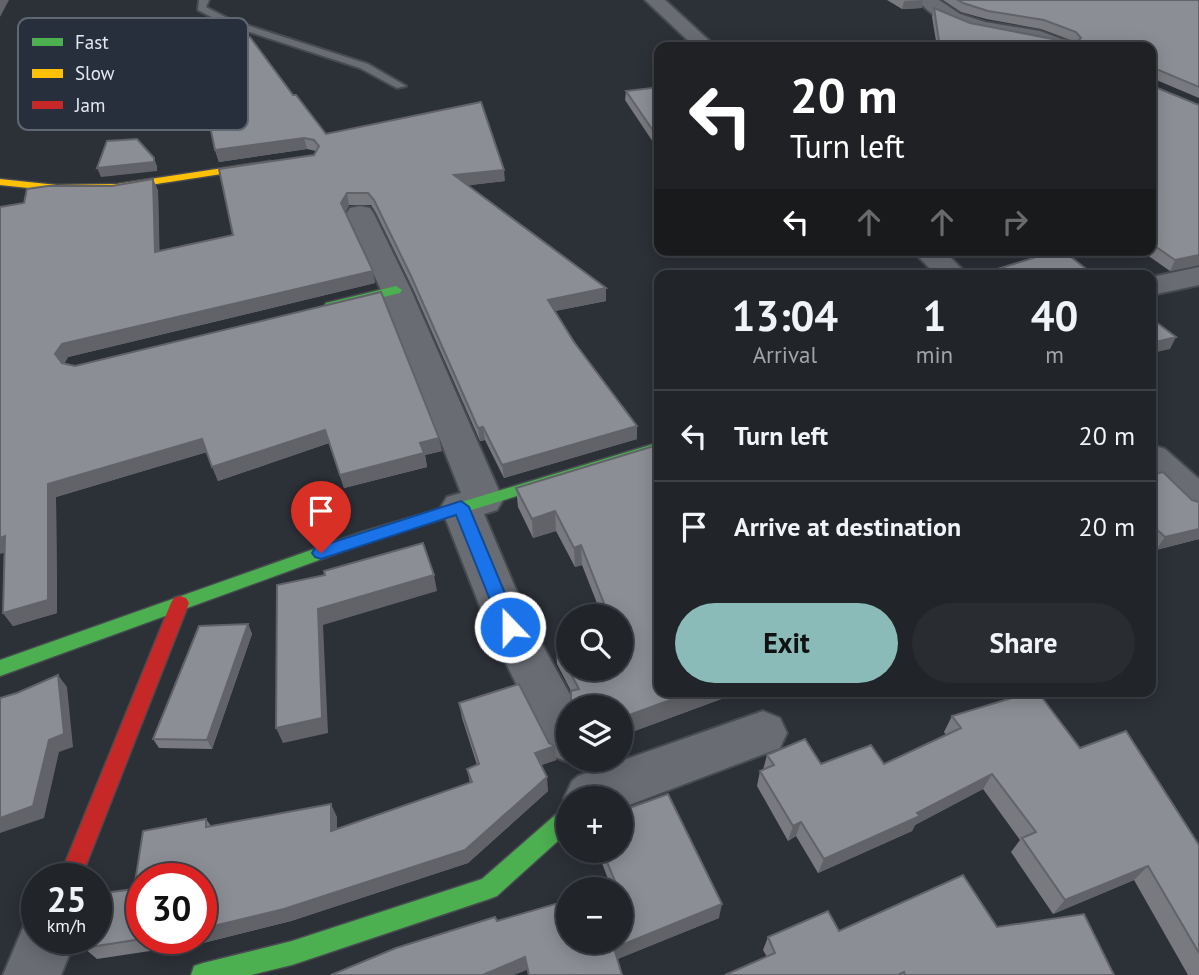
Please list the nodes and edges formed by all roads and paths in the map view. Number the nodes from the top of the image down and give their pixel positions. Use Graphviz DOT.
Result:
graph roads {
  1 [pos="204,0"];
  2 [pos="654,0"];
  3 [pos="927,0"];
  4 [pos="219,18"];
  5 [pos="248,28"];
  6 [pos="700,42"];
  7 [pos="1052,42"];
  8 [pos="401,86"];
  9 [pos="280,163"];
  10 [pos="0,182"];
  11 [pos="360,215"];
  12 [pos="932,256"];
  13 [pos="948,270"];
  14 [pos="1199,275"];
  15 [pos="1156,285"];
  16 [pos="396,290"];
  17 [pos="317,309"];
  18 [pos="654,449"];
  19 [pos="1156,462"];
  20 [pos="1199,501"];
  21 [pos="472,503"];
  22 [pos="180,603"];
  23 [pos="0,668"];
  24 [pos="556,715"];
  25 [pos="763,733"];
  26 [pos="601,786"];
  27 [pos="556,820"];
  28 [pos="77,863"];
  29 [pos="41,954"];
  30 [pos="32,975"];
  31 [pos="203,975"];
  1 -- 4 [label="lane"];
  2 -- 6 [label="street"];
  3 -- 7 [label="street"];
  5 -- 8 [label="lane"];
  9 -- 10 [label="street"];
  11 -- 16 [label="street"];
  12 -- 13 [label="street"];
  14 -- 15 [label="street"];
  16 -- 17 [label="street"];
  16 -- 21 [label="street"];
  18 -- 21 [label="street"];
  19 -- 20 [label="street"];
  21 -- 22 [label="street"];
  21 -- 24 [label="street"];
  22 -- 23 [label="street"];
  22 -- 28 [label="street"];
  25 -- 26 [label="street"];
  27 -- 31 [label="street"];
  29 -- 30 [label="street"];
}
